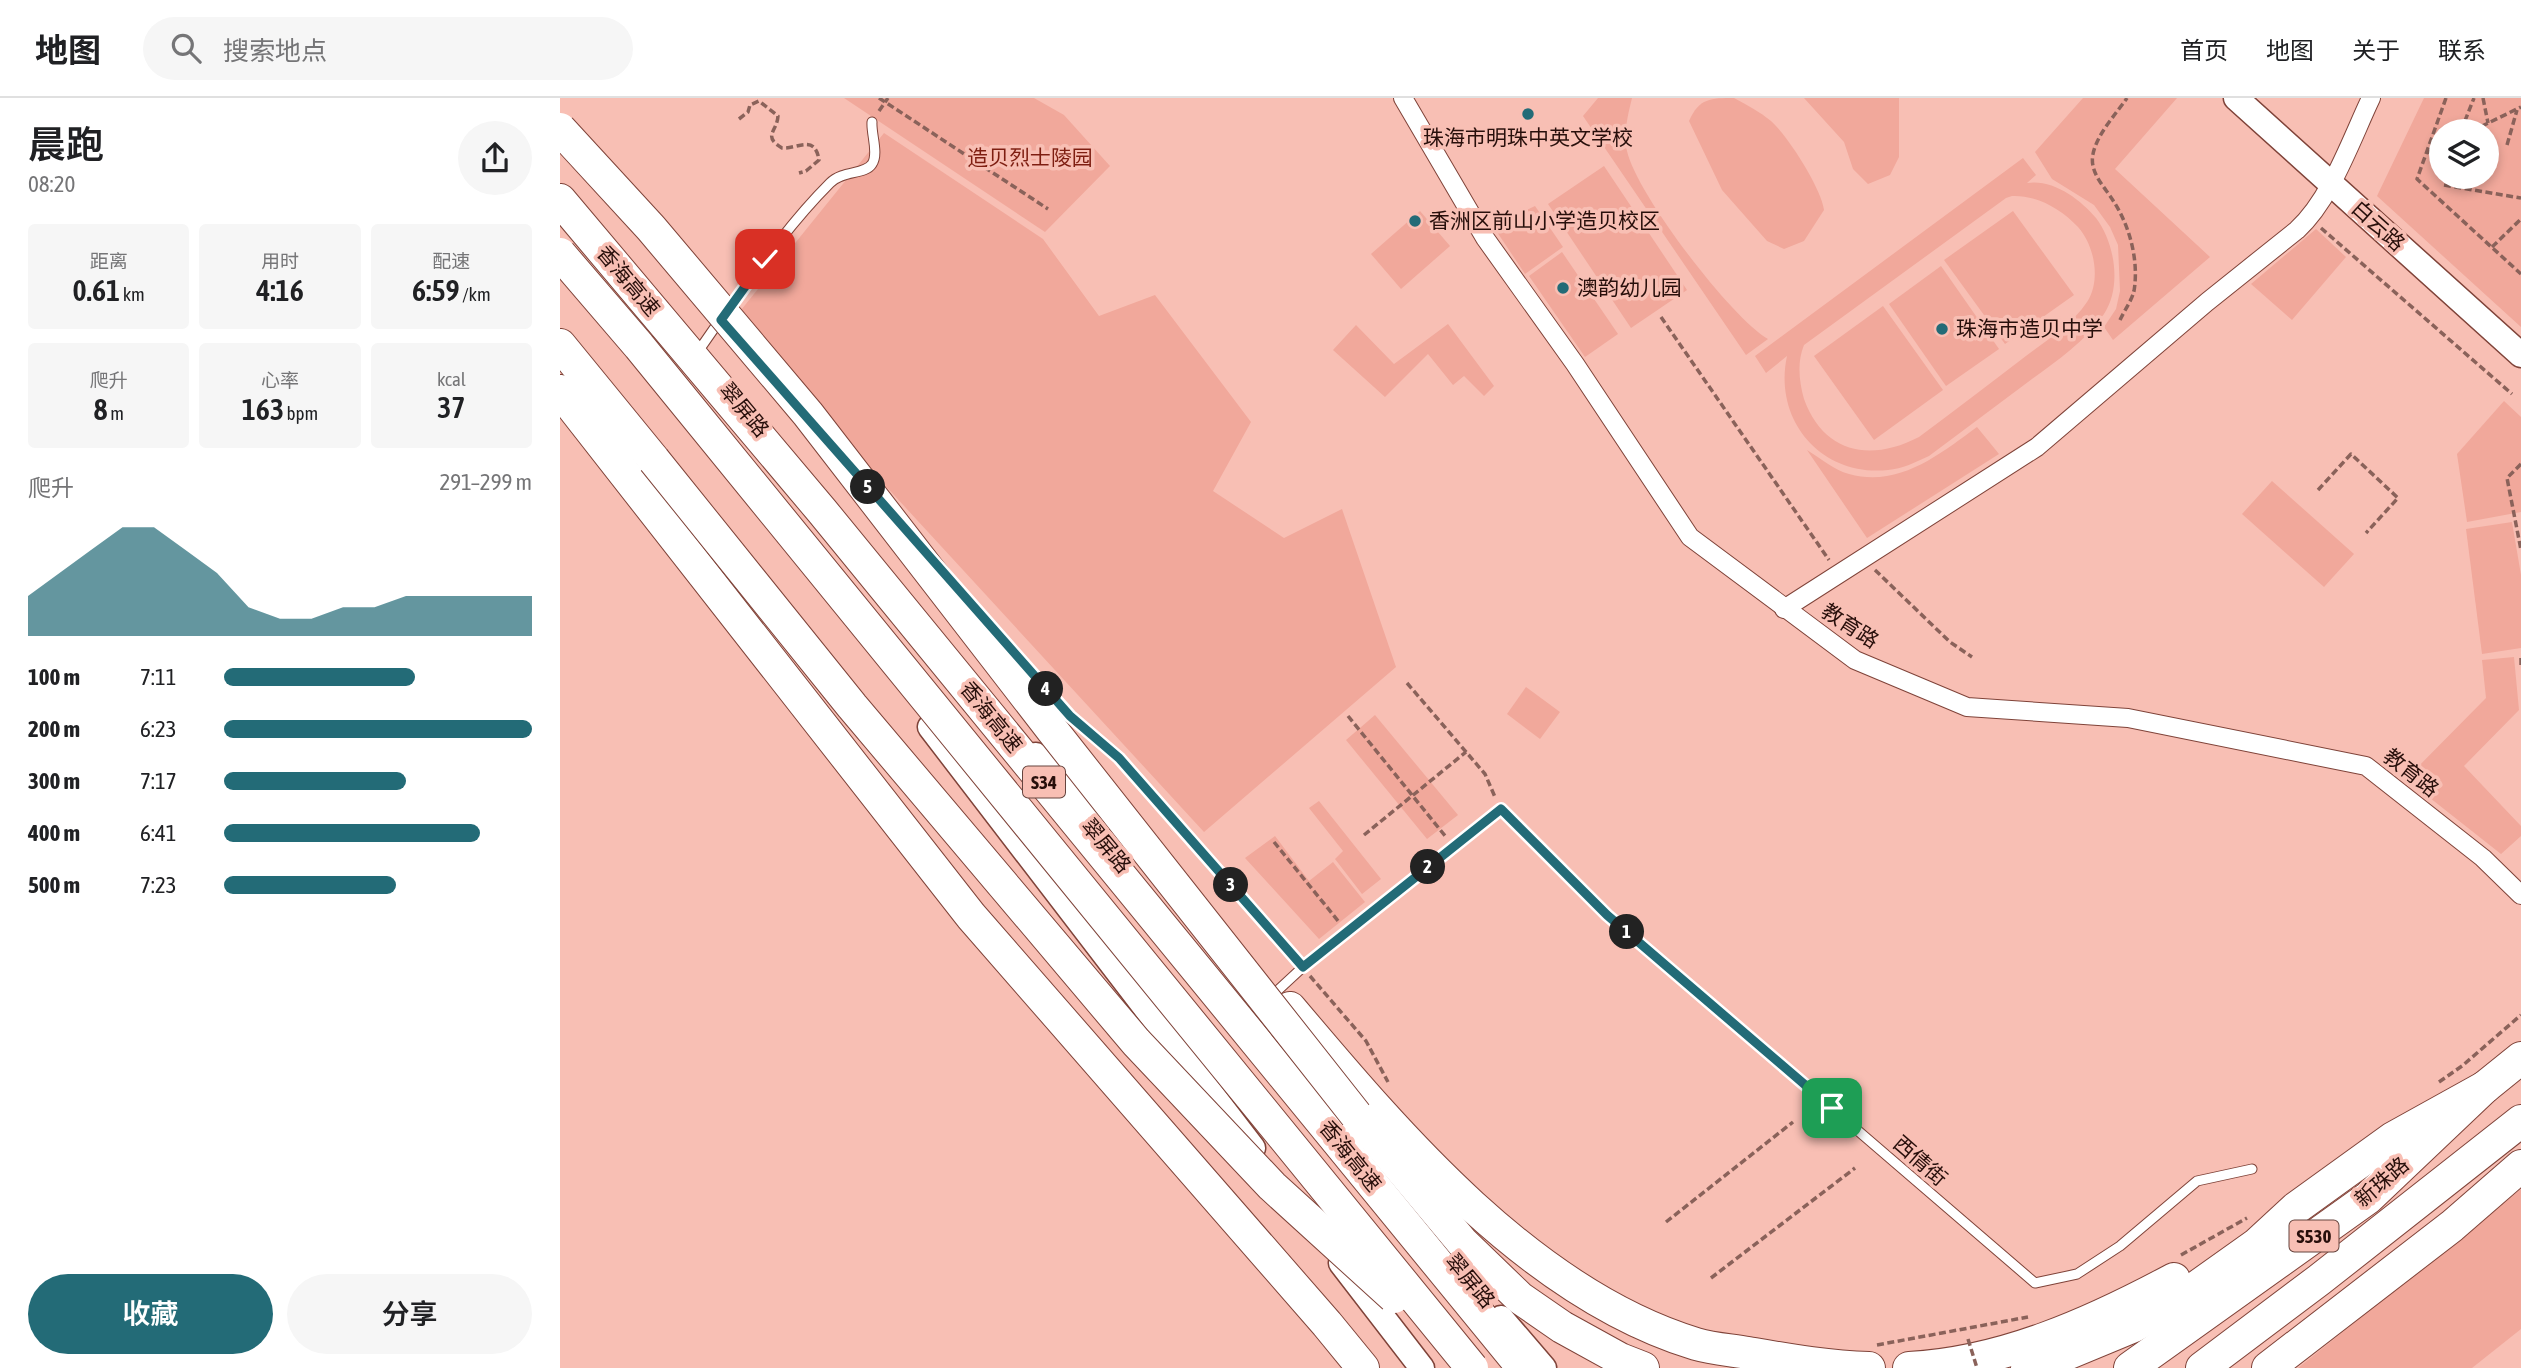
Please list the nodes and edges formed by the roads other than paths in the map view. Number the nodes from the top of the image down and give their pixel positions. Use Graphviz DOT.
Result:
graph roads {
  1 [pos="1403,98"];
  2 [pos="2236,98"];
  3 [pos="2371,98"];
  4 [pos="872,122"];
  5 [pos="560,129"];
  6 [pos="2330,183"];
  7 [pos="560,199"];
  8 [pos="560,254"];
  9 [pos="560,270"];
  10 [pos="560,345"];
  11 [pos="697,353"];
  12 [pos="2521,355"];
  13 [pos="560,391"];
  14 [pos="1784,609"];
  15 [pos="1016,737"];
  16 [pos="2521,895"];
  17 [pos="1209,912"];
  18 [pos="1276,992"];
  19 [pos="2521,1058"];
  20 [pos="2485,1087"];
  21 [pos="2521,1121"];
  22 [pos="2521,1166"];
  23 [pos="2252,1169"];
  24 [pos="2296,1208"];
  25 [pos="1873,1357"];
  26 [pos="1363,1368"];
  27 [pos="1422,1368"];
  28 [pos="1472,1368"];
  29 [pos="1488,1368"];
  30 [pos="1523,1368"];
  31 [pos="1544,1368"];
  32 [pos="1643,1368"];
  33 [pos="1909,1368"];
  34 [pos="2026,1368"];
  35 [pos="2130,1368"];
  36 [pos="2202,1368"];
  37 [pos="2268,1368"];
  1 -- 14 [label="street, 教育路"];
  2 -- 6 [label="main road, 白云路"];
  3 -- 6 [label="street"];
  4 -- 11 [label="lane"];
  5 -- 32 [label="highway, bridge"];
  6 -- 12 [label="main road, 白云路"];
  6 -- 14 [label="street"];
  7 -- 11 [label="main road, 翠屏路"];
  7 -- 30 [label="highway, 香海高速 / S34"];
  8 -- 28 [label="highway, 香海高速 / S34, bridge"];
  9 -- 27 [label="main road"];
  10 -- 29 [label="highway, bridge"];
  11 -- 15 [label="main road, 翠屏路"];
  13 -- 26 [label="highway"];
  14 -- 16 [label="street, 教育路"];
  15 -- 17 [label="main road"];
  15 -- 31 [label="main road, 翠屏路"];
  17 -- 18 [label="highway"];
  18 -- 23 [label="lane, 西倩街"];
  18 -- 25 [label="highway"];
  19 -- 20 [label="highway, 新珠路 / S530"];
  20 -- 24 [label="highway"];
  20 -- 35 [label="highway, 新珠路 / S530"];
  21 -- 36 [label="highway"];
  22 -- 37 [label="highway"];
  24 -- 33 [label="highway"];
  24 -- 34 [label="highway"];
}
